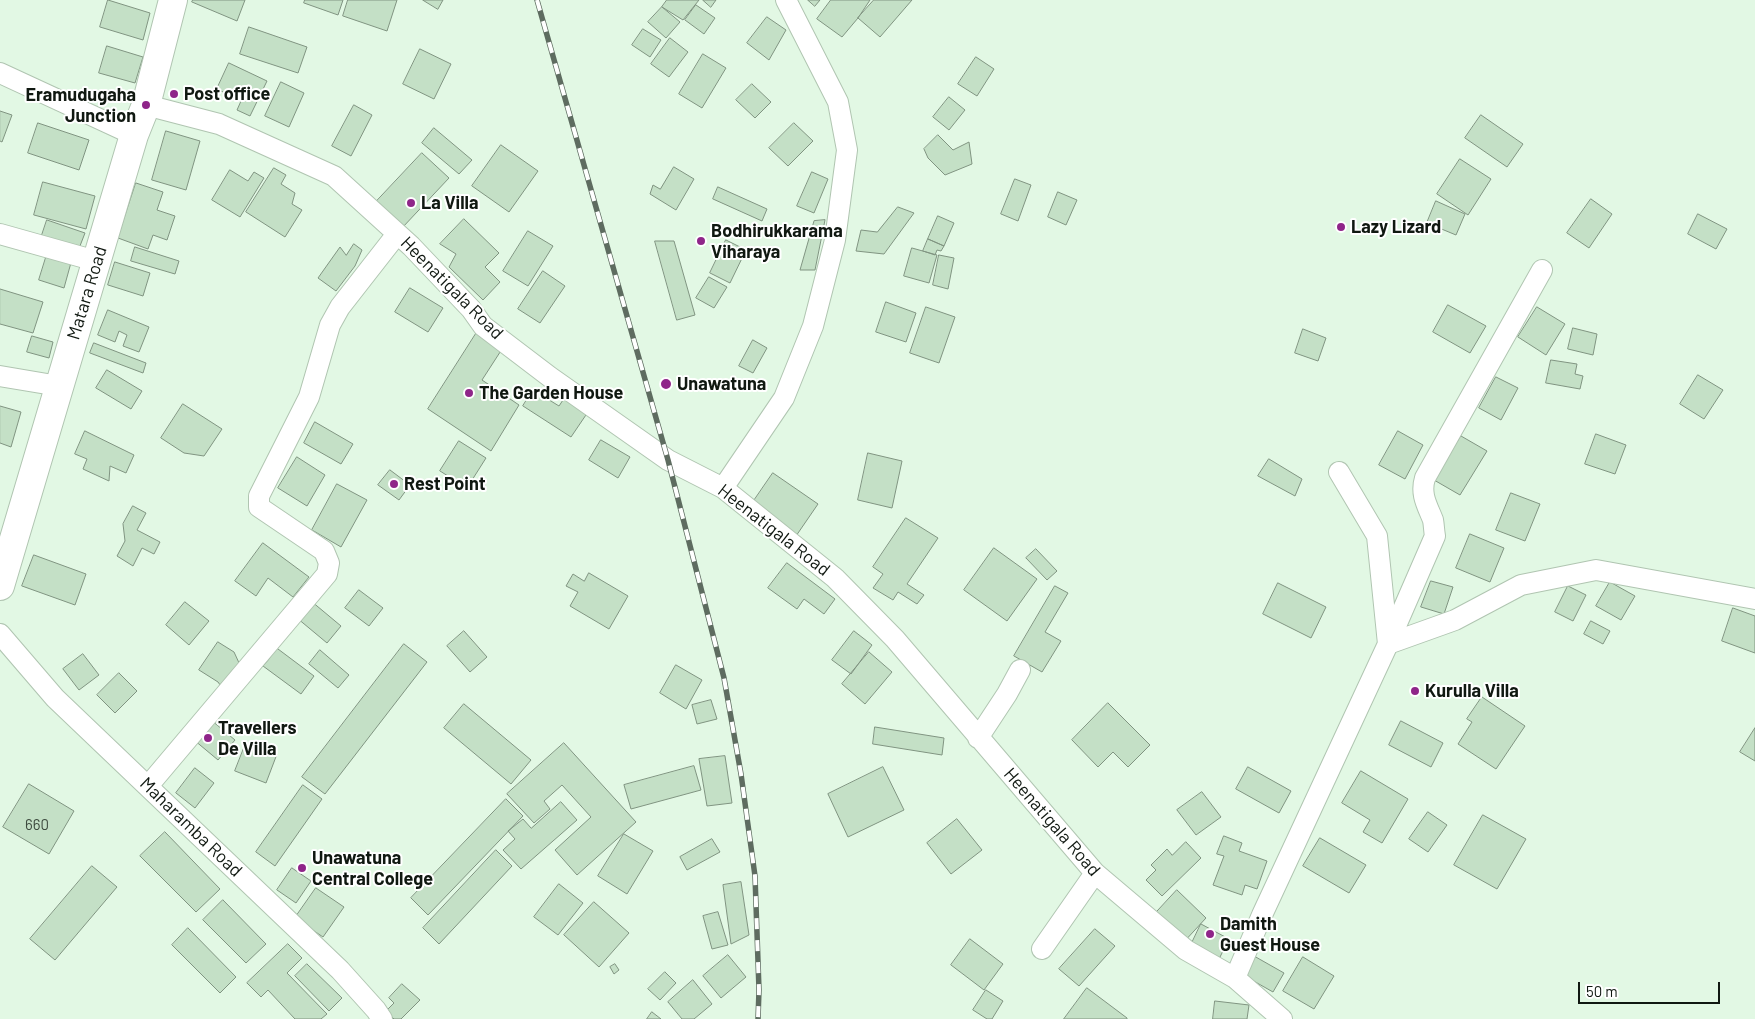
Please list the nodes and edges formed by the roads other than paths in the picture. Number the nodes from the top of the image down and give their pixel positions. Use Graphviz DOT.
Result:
graph roads {
  1 [pos="173,0"];
  2 [pos="786,0"];
  3 [pos="0,73"];
  4 [pos="146,105"];
  5 [pos="134,135"];
  6 [pos="0,234"];
  7 [pos="398,234"];
  8 [pos="96,261"];
  9 [pos="1542,270"];
  10 [pos="0,376"];
  11 [pos="59,386"];
  12 [pos="1339,472"];
  13 [pos="724,488"];
  14 [pos="1,581"];
  15 [pos="1755,599"];
  16 [pos="0,634"];
  17 [pos="1388,644"];
  18 [pos="1020,670"];
  19 [pos="978,738"];
  20 [pos="148,786"];
  21 [pos="1095,874"];
  22 [pos="1042,948"];
  23 [pos="1235,978"];
  24 [pos="373,1016"];
  25 [pos="1282,1019"];
  1 -- 4 [label="highway, Matara Road"];
  2 -- 13 [label="street"];
  3 -- 5 [label="street"];
  4 -- 5 [label="highway, Matara Road"];
  4 -- 7 [label="street, Heenatigala Road"];
  5 -- 8 [label="highway, Matara Road"];
  6 -- 8 [label="street"];
  7 -- 13 [label="street, Heenatigala Road"];
  7 -- 20 [label="street"];
  8 -- 11 [label="highway, Matara Road"];
  9 -- 17 [label="street"];
  10 -- 11 [label="street"];
  11 -- 14 [label="highway, Matara Road"];
  12 -- 17 [label="street"];
  13 -- 19 [label="street, Heenatigala Road"];
  15 -- 17 [label="street"];
  16 -- 20 [label="street, Maharamba Road"];
  17 -- 23 [label="street"];
  18 -- 19 [label="street"];
  19 -- 21 [label="street, Heenatigala Road"];
  20 -- 24 [label="street, Maharamba Road"];
  21 -- 22 [label="street"];
  21 -- 23 [label="street, Heenatigala Road"];
  23 -- 25 [label="street, Heenatigala Road"];
}
